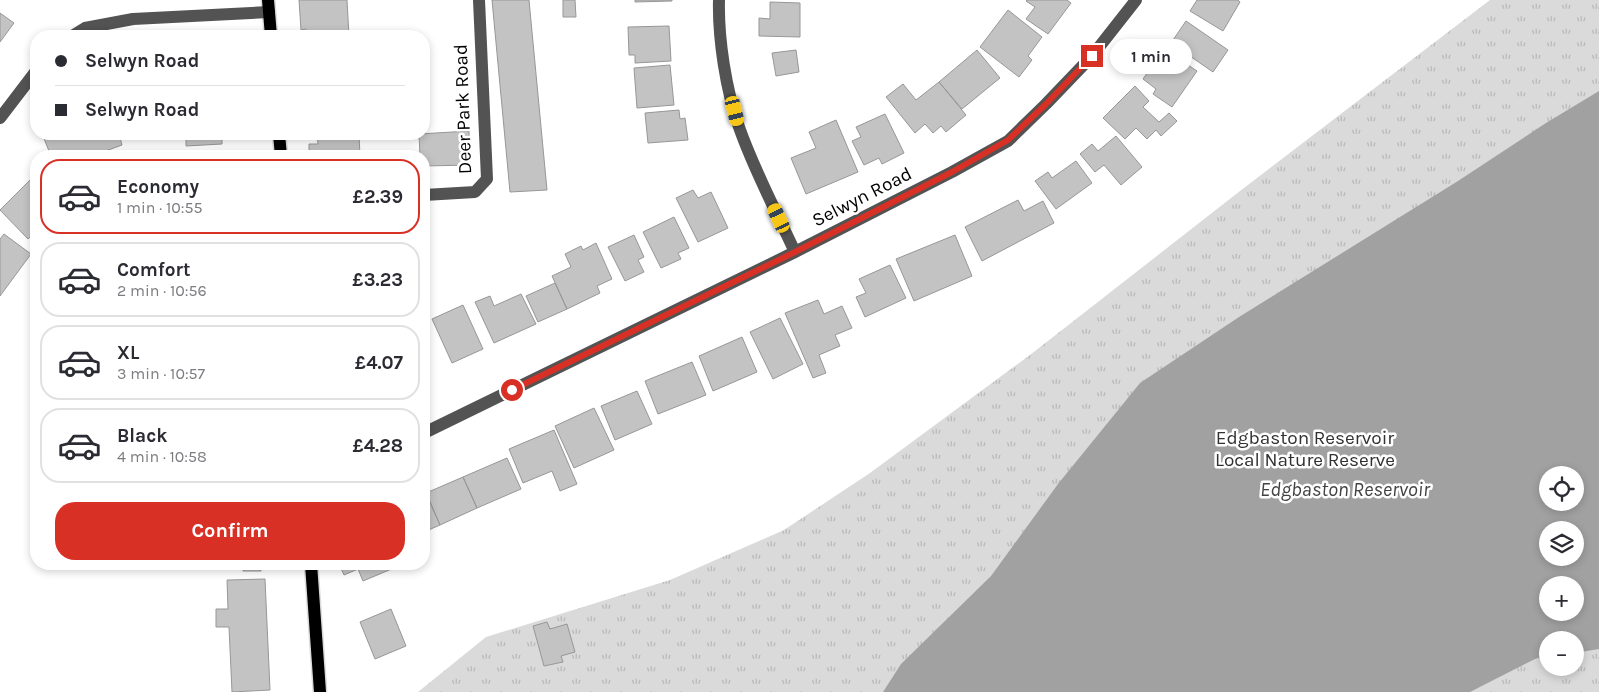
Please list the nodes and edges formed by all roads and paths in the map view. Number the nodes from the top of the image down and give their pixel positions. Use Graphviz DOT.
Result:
graph roads {
  1 [pos="478,0"];
  2 [pos="719,0"];
  3 [pos="1136,0"];
  4 [pos="269,6"];
  5 [pos="82,30"];
  6 [pos="271,30"];
  7 [pos="30,79"];
  8 [pos="0,118"];
  9 [pos="430,195"];
  10 [pos="795,252"];
  11 [pos="430,429"];
  12 [pos="311,570"];
  13 [pos="320,692"];
  1 -- 9 [label="street, Deer Park Road"];
  2 -- 10 [label="street"];
  3 -- 10 [label="street, Selwyn Road"];
  4 -- 5 [label="street"];
  4 -- 6 [label="main road"];
  7 -- 8 [label="street"];
  10 -- 11 [label="street, Selwyn Road"];
  12 -- 13 [label="main road"];
}
